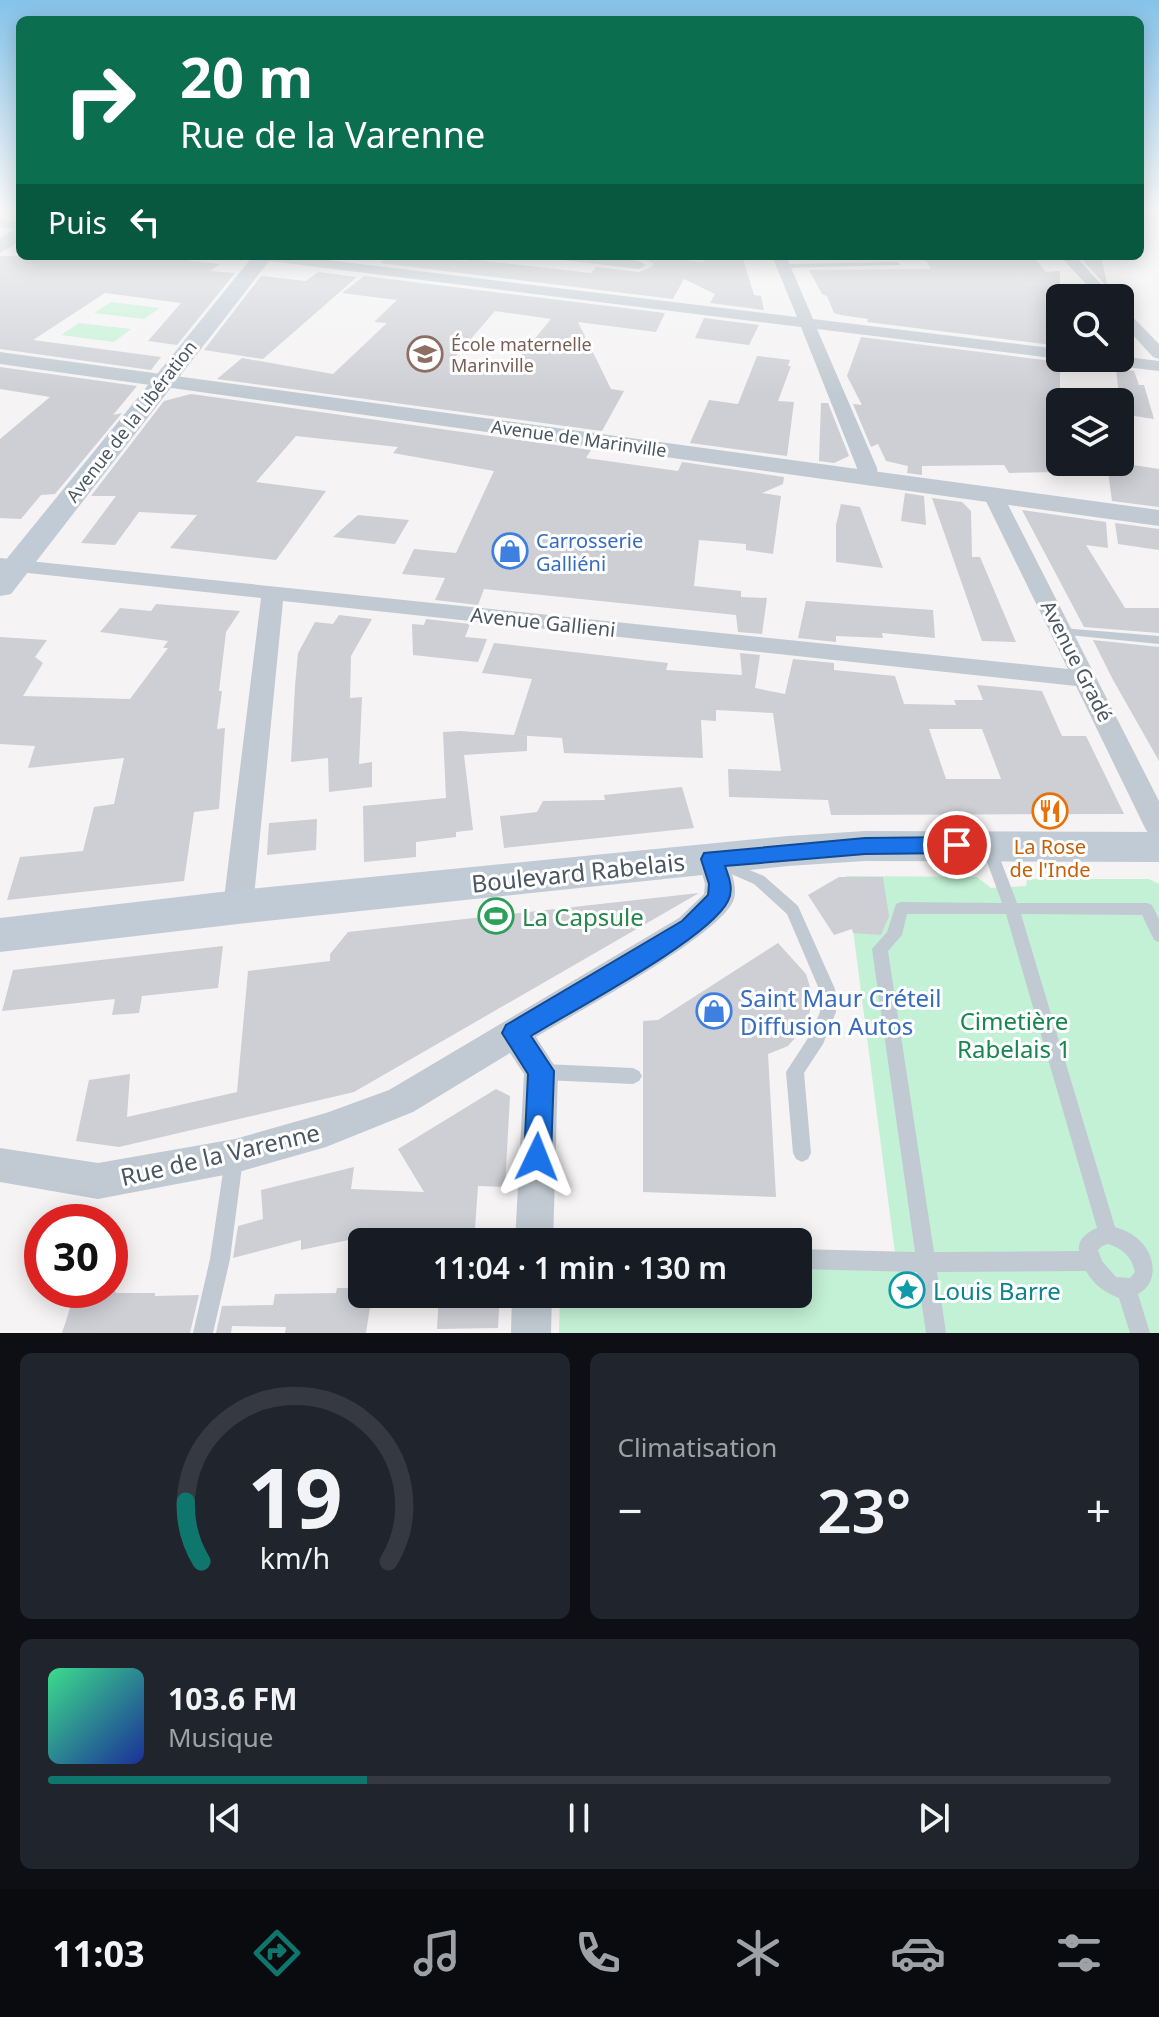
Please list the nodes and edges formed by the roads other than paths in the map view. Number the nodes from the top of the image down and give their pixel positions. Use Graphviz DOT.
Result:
graph roads {
  1 [pos="251,270"];
  2 [pos="378,270"];
  3 [pos="555,270"];
  4 [pos="785,270"];
  5 [pos="539,290"];
  6 [pos="808,322"];
  7 [pos="1134,327"];
  8 [pos="1046,352"];
  9 [pos="1159,354"];
  10 [pos="0,358"];
  11 [pos="1134,363"];
  12 [pos="1159,366"];
  13 [pos="161,381"];
  14 [pos="868,478"];
  15 [pos="993,495"];
  16 [pos="1159,518"];
  17 [pos="6,572"];
  18 [pos="273,593"];
  19 [pos="1062,632"];
  20 [pos="1159,640"];
  21 [pos="1087,679"];
  22 [pos="1159,828"];
  23 [pos="988,845"];
  24 [pos="1159,847"];
  25 [pos="712,859"];
  26 [pos="238,907"];
  27 [pos="1012,909"];
  28 [pos="0,935"];
  29 [pos="1159,936"];
  30 [pos="515,1033"];
  31 [pos="541,1071"];
  32 [pos="633,1076"];
  33 [pos="802,1153"];
  34 [pos="235,1156"];
  35 [pos="0,1165"];
  36 [pos="535,1228"];
  37 [pos="1108,1234"];
  38 [pos="812,1259"];
  39 [pos="1089,1261"];
  40 [pos="925,1262"];
  41 [pos="1151,1262"];
  42 [pos="1126,1289"];
  43 [pos="532,1308"];
  44 [pos="203,1333"];
  45 [pos="531,1333"];
  46 [pos="936,1333"];
  47 [pos="1140,1333"];
  1 -- 13 [label="main road, Avenue de la Libération"];
  2 -- 5 [label="street"];
  3 -- 5 [label="street"];
  4 -- 6 [label="street"];
  5 -- 6 [label="street"];
  6 -- 8 [label="street"];
  6 -- 14 [label="street"];
  7 -- 9 [label="street"];
  10 -- 13 [label="street, Avenue de Marinville"];
  11 -- 12 [label="street"];
  13 -- 14 [label="street, Avenue de Marinville"];
  13 -- 17 [label="main road, Avenue de la Libération"];
  14 -- 15 [label="street, Avenue de Marinville"];
  15 -- 16 [label="street, Avenue de Marinville"];
  15 -- 19 [label="street, Avenue Gradé"];
  17 -- 18 [label="street, Avenue Gallieni"];
  18 -- 21 [label="street, Avenue Gallieni"];
  18 -- 26 [label="street"];
  19 -- 20 [label="lane"];
  19 -- 21 [label="street, Avenue Gradé"];
  21 -- 22 [label="street, Avenue Gradé"];
  23 -- 24 [label="main road, Boulevard Rabelais"];
  23 -- 25 [label="main road, Boulevard Rabelais"];
  23 -- 27 [label="lane"];
  25 -- 26 [label="main road, Boulevard Rabelais"];
  25 -- 30 [label="street, Rue de la Varenne"];
  25 -- 33 [label="lane"];
  26 -- 28 [label="main road, Boulevard Rabelais"];
  27 -- 29 [label="lane"];
  27 -- 37 [label="lane"];
  27 -- 40 [label="lane"];
  30 -- 31 [label="street"];
  30 -- 34 [label="street, Rue de la Varenne"];
  31 -- 32 [label="lane"];
  31 -- 36 [label="street"];
  34 -- 35 [label="street, Rue de la Varenne"];
  34 -- 44 [label="lane"];
  37 -- 39 [label="lane"];
  37 -- 41 [label="lane"];
  38 -- 40 [label="lane"];
  39 -- 40 [label="lane"];
  39 -- 42 [label="lane"];
  40 -- 46 [label="lane"];
  41 -- 42 [label="lane"];
  42 -- 47 [label="lane"];
  43 -- 45 [label="street"];
}
